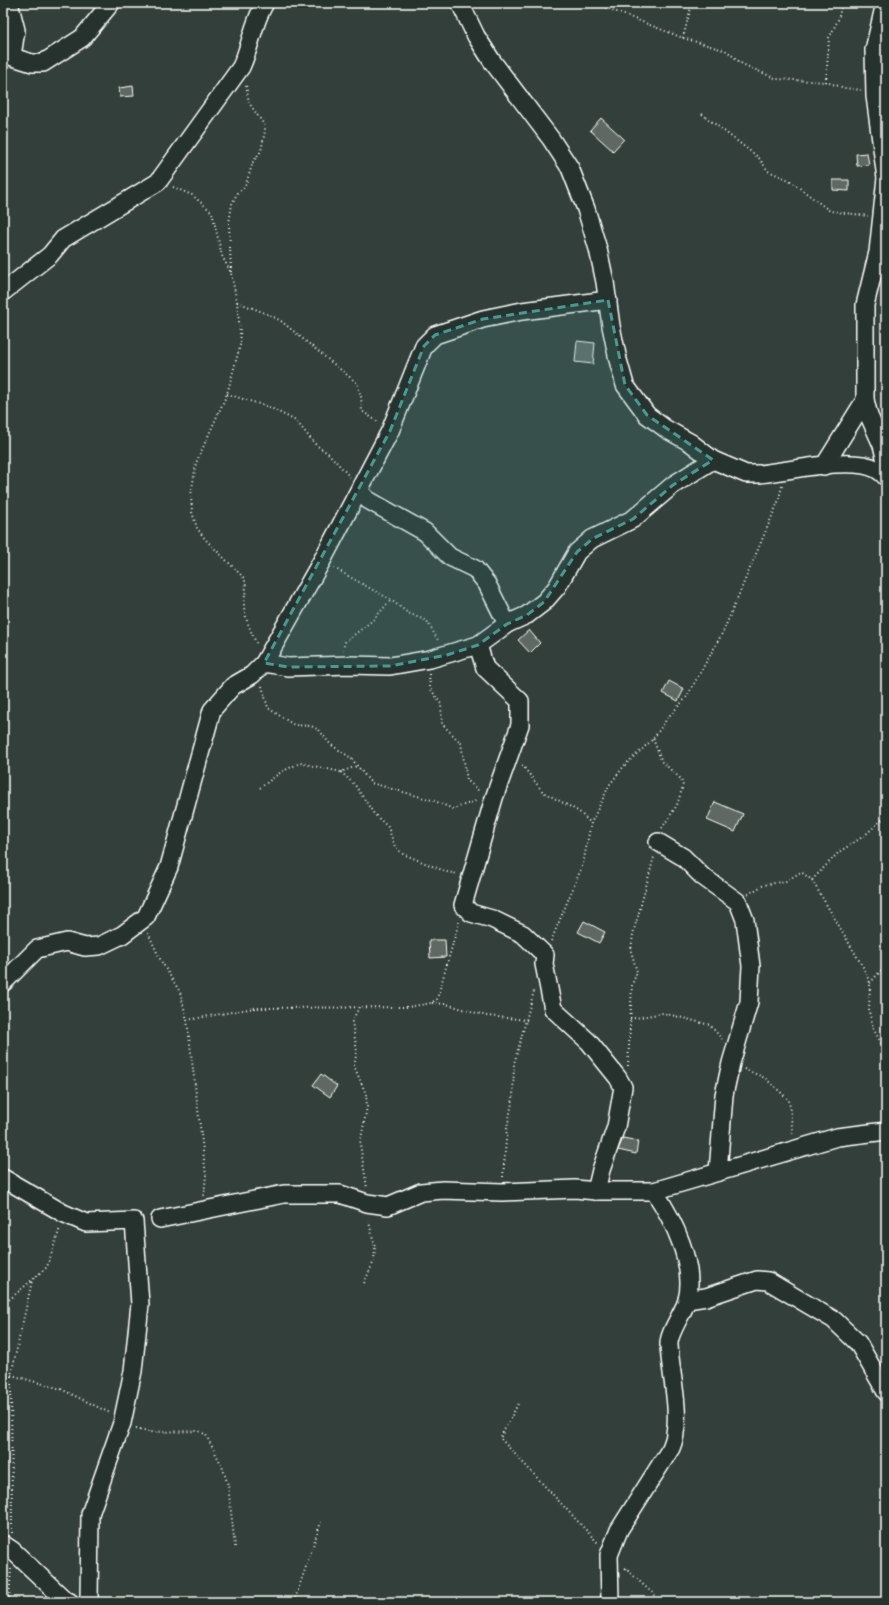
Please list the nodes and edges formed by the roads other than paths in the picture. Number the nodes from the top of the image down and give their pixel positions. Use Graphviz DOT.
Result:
graph roads {
  1 [pos="9,3"];
  2 [pos="111,3"];
  3 [pos="266,3"];
  4 [pos="460,3"];
  5 [pos="885,3"];
  6 [pos="7,55"];
  7 [pos="3,292"];
  8 [pos="608,300"];
  9 [pos="865,400"];
  10 [pos="713,460"];
  11 [pos="886,461"];
  12 [pos="824,466"];
  13 [pos="886,477"];
  14 [pos="361,489"];
  15 [pos="507,624"];
  16 [pos="478,645"];
  17 [pos="258,669"];
  18 [pos="658,842"];
  19 [pos="3,983"];
  20 [pos="886,1131"];
  21 [pos="718,1172"];
  22 [pos="3,1178"];
  23 [pos="596,1191"];
  24 [pos="654,1191"];
  25 [pos="160,1219"];
  26 [pos="687,1300"];
  27 [pos="886,1392"];
  28 [pos="7,1547"];
  29 [pos="70,1602"];
  30 [pos="89,1602"];
  31 [pos="610,1602"];
  1 -- 6 [label="street"];
  2 -- 6 [label="street"];
  3 -- 7 [label="street"];
  4 -- 8 [label="street"];
  5 -- 9 [label="street"];
  8 -- 10 [label="street"];
  8 -- 14 [label="street"];
  9 -- 11 [label="street"];
  9 -- 12 [label="street"];
  10 -- 12 [label="street"];
  10 -- 15 [label="street"];
  12 -- 13 [label="street"];
  14 -- 15 [label="street"];
  14 -- 17 [label="street"];
  15 -- 16 [label="street"];
  16 -- 17 [label="street"];
  16 -- 23 [label="street"];
  17 -- 19 [label="street"];
  18 -- 21 [label="street"];
  20 -- 21 [label="street"];
  21 -- 24 [label="street"];
  22 -- 30 [label="street"];
  23 -- 24 [label="street"];
  23 -- 25 [label="street"];
  24 -- 26 [label="street"];
  26 -- 27 [label="street"];
  26 -- 31 [label="street"];
  28 -- 29 [label="street"];
}
